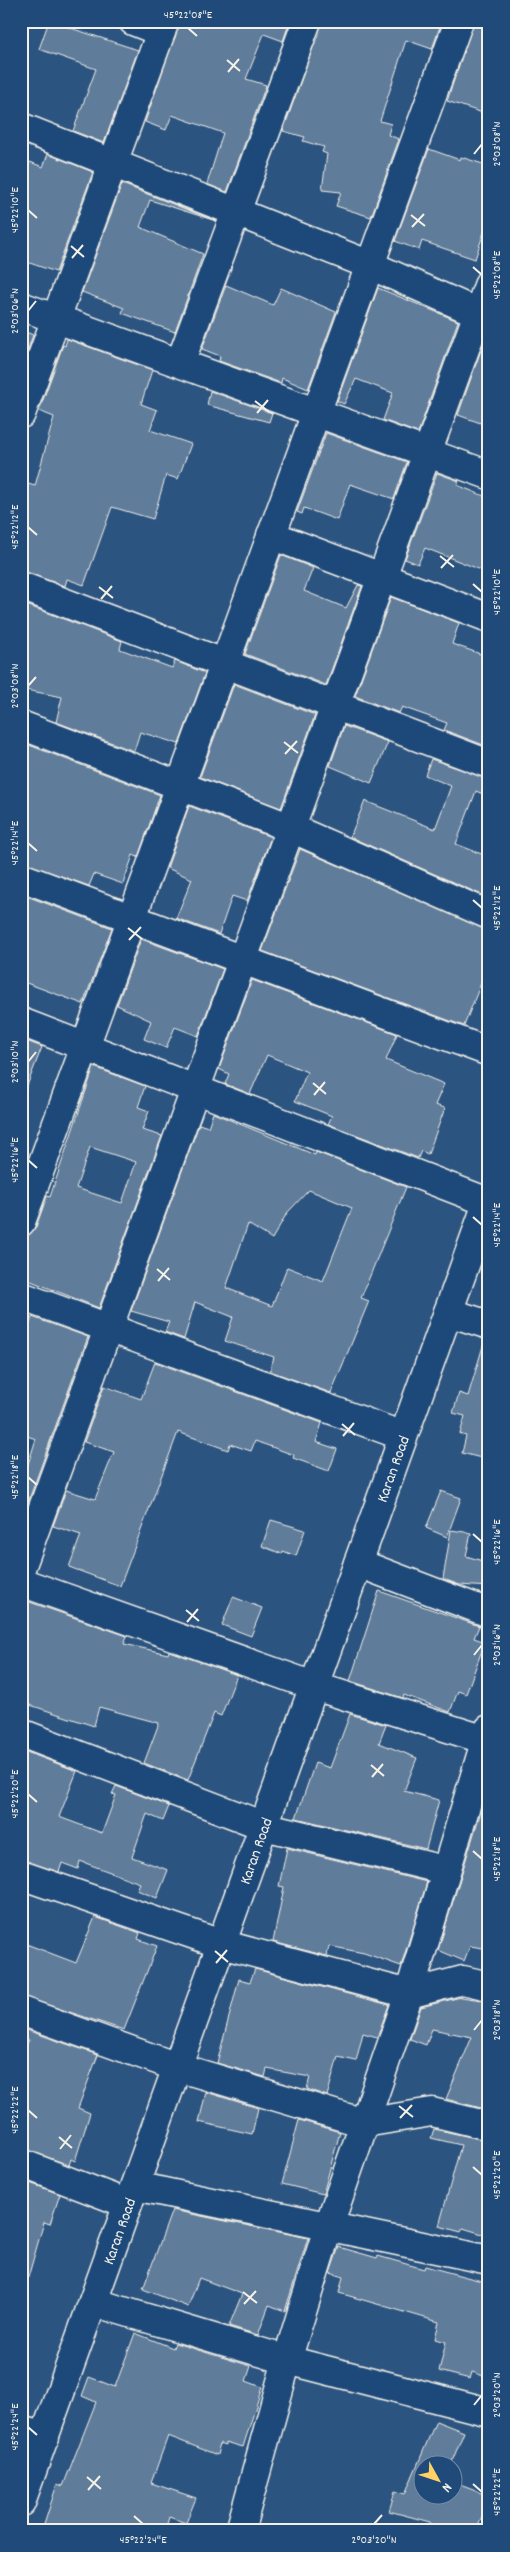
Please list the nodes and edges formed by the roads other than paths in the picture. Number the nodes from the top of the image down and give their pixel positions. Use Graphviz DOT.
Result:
graph roads {
  1 [pos="133,21"];
  2 [pos="307,21"];
  3 [pos="459,21"];
  4 [pos="163,26"];
  5 [pos="21,127"];
  6 [pos="113,163"];
  7 [pos="236,212"];
  8 [pos="370,265"];
  9 [pos="489,283"];
  10 [pos="21,306"];
  11 [pos="484,315"];
  12 [pos="56,318"];
  13 [pos="180,363"];
  14 [pos="316,412"];
  15 [pos="21,414"];
  16 [pos="427,452"];
  17 [pos="489,475"];
  18 [pos="271,536"];
  19 [pos="382,577"];
  20 [pos="21,586"];
  21 [pos="489,618"];
  22 [pos="224,663"];
  23 [pos="335,705"];
  24 [pos="21,725"];
  25 [pos="489,764"];
  26 [pos="180,786"];
  27 [pos="291,828"];
  28 [pos="21,877"];
  29 [pos="489,915"];
  30 [pos="132,918"];
  31 [pos="242,960"];
  32 [pos="21,1022"];
  33 [pos="85,1047"];
  34 [pos="489,1052"];
  35 [pos="195,1089"];
  36 [pos="30,1173"];
  37 [pos="488,1200"];
  38 [pos="21,1222"];
  39 [pos="21,1296"];
  40 [pos="448,1312"];
  41 [pos="489,1325"];
  42 [pos="108,1328"];
  43 [pos="404,1436"];
  44 [pos="358,1563"];
  45 [pos="21,1568"];
  46 [pos="21,1582"];
  47 [pos="489,1613"];
  48 [pos="314,1686"];
  49 [pos="21,1733"];
  50 [pos="487,1737"];
  51 [pos="264,1826"];
  52 [pos="444,1870"];
  53 [pos="21,1876"];
  54 [pos="220,1944"];
  55 [pos="489,1986"];
  56 [pos="409,1994"];
  57 [pos="21,2011"];
  58 [pos="177,2067"];
  59 [pos="364,2123"];
  60 [pos="489,2126"];
  61 [pos="21,2164"];
  62 [pos="131,2195"];
  63 [pos="328,2228"];
  64 [pos="489,2260"];
  65 [pos="93,2302"];
  66 [pos="286,2360"];
  67 [pos="489,2412"];
  68 [pos="33,2433"];
  69 [pos="21,2502"];
  70 [pos="240,2531"];
  1 -- 4 [label="street"];
  2 -- 7 [label="street"];
  3 -- 8 [label="street"];
  4 -- 6 [label="street"];
  5 -- 6 [label="street"];
  6 -- 7 [label="street"];
  6 -- 12 [label="street"];
  7 -- 8 [label="street"];
  7 -- 13 [label="street"];
  8 -- 11 [label="street"];
  8 -- 14 [label="street"];
  9 -- 11 [label="street"];
  10 -- 12 [label="street"];
  11 -- 16 [label="street"];
  12 -- 13 [label="street"];
  12 -- 15 [label="street"];
  13 -- 14 [label="street"];
  14 -- 16 [label="street"];
  14 -- 18 [label="street"];
  16 -- 17 [label="street"];
  16 -- 19 [label="street"];
  18 -- 19 [label="street"];
  18 -- 22 [label="street"];
  19 -- 21 [label="street"];
  19 -- 23 [label="street"];
  20 -- 22 [label="street"];
  22 -- 23 [label="street"];
  22 -- 26 [label="street"];
  23 -- 25 [label="street"];
  23 -- 27 [label="street"];
  24 -- 26 [label="street"];
  26 -- 27 [label="street"];
  26 -- 30 [label="street"];
  27 -- 29 [label="street"];
  27 -- 31 [label="street"];
  28 -- 30 [label="street"];
  30 -- 31 [label="street"];
  30 -- 33 [label="street"];
  31 -- 34 [label="street"];
  31 -- 35 [label="street"];
  32 -- 33 [label="street"];
  33 -- 35 [label="street"];
  33 -- 36 [label="street"];
  35 -- 37 [label="street"];
  35 -- 42 [label="street"];
  36 -- 38 [label="street"];
  37 -- 40 [label="street, Karan Road"];
  39 -- 42 [label="street"];
  40 -- 41 [label="street"];
  40 -- 43 [label="street, Karan Road"];
  42 -- 43 [label="street"];
  42 -- 45 [label="street"];
  43 -- 44 [label="street, Karan Road"];
  44 -- 47 [label="street"];
  44 -- 48 [label="street, Karan Road"];
  46 -- 48 [label="street"];
  48 -- 50 [label="street"];
  48 -- 51 [label="street, Karan Road"];
  49 -- 51 [label="street"];
  50 -- 52 [label="street"];
  51 -- 52 [label="street"];
  51 -- 54 [label="street, Karan Road"];
  52 -- 56 [label="street"];
  53 -- 54 [label="street"];
  54 -- 56 [label="street"];
  54 -- 58 [label="street, Karan Road"];
  55 -- 56 [label="street"];
  56 -- 59 [label="street"];
  57 -- 58 [label="street"];
  58 -- 59 [label="street"];
  58 -- 62 [label="street, Karan Road"];
  59 -- 60 [label="street"];
  59 -- 63 [label="street"];
  61 -- 62 [label="street"];
  62 -- 63 [label="street"];
  62 -- 65 [label="street, Karan Road"];
  63 -- 64 [label="street"];
  63 -- 66 [label="street"];
  65 -- 66 [label="street"];
  65 -- 68 [label="street, Karan Road"];
  66 -- 67 [label="street"];
  66 -- 70 [label="street"];
  68 -- 69 [label="street, Karan Road"];
}
